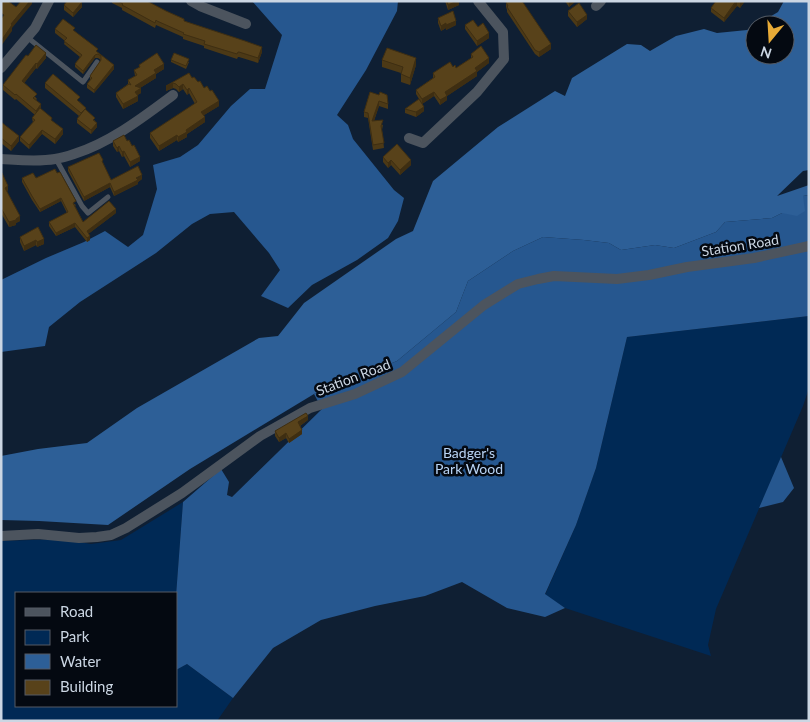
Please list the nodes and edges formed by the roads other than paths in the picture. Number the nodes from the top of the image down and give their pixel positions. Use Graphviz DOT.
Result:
graph roads {
  1 [pos="49,1"];
  2 [pos="191,1"];
  3 [pos="478,1"];
  4 [pos="246,24"];
  5 [pos="27,37"];
  6 [pos="97,62"];
  7 [pos="1,68"];
  8 [pos="173,95"];
  9 [pos="409,138"];
  10 [pos="1,159"];
  11 [pos="56,159"];
  12 [pos="108,197"];
  13 [pos="809,246"];
  14 [pos="1,536"];
  1 -- 5 [label="street"];
  2 -- 4 [label="street"];
  3 -- 9 [label="street"];
  5 -- 6 [label="lane"];
  5 -- 7 [label="street"];
  8 -- 11 [label="street"];
  10 -- 11 [label="street"];
  11 -- 12 [label="lane"];
  13 -- 14 [label="street, Station Road"];
}
